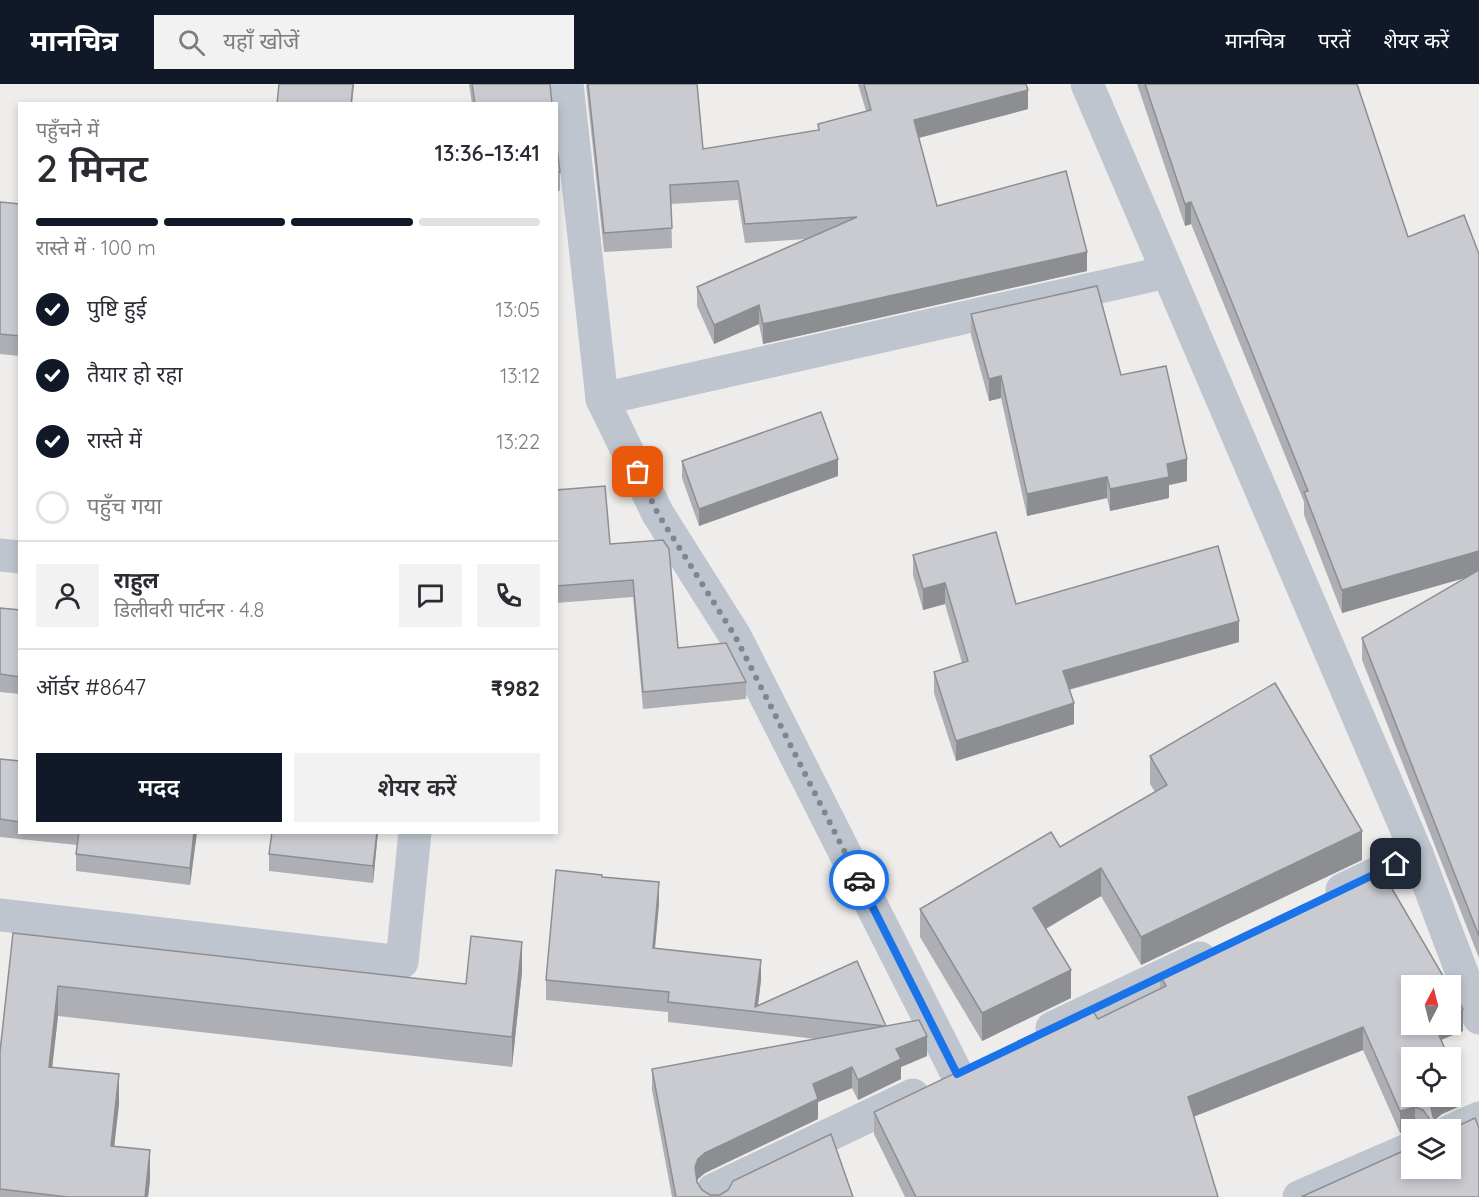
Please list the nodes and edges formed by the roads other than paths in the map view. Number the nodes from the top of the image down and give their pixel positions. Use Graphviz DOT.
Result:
graph roads {
  1 [pos="567,84"];
  2 [pos="1087,84"];
  3 [pos="1167,272"];
  4 [pos="602,399"];
  5 [pos="0,555"];
  6 [pos="18,557"];
  7 [pos="415,834"];
  8 [pos="1417,854"];
  9 [pos="1310,905"];
  10 [pos="0,915"];
  11 [pos="1225,946"];
  12 [pos="1479,1018"];
  13 [pos="1022,1043"];
  14 [pos="1479,1118"];
  15 [pos="1461,1126"];
  16 [pos="1401,1153"];
  17 [pos="715,1197"];
  18 [pos="1299,1197"];
  1 -- 4 [label="street"];
  2 -- 3 [label="street"];
  3 -- 4 [label="street"];
  3 -- 8 [label="street"];
  4 -- 17 [label="street"];
  5 -- 6 [label="street"];
  7 -- 10 [label="street"];
  8 -- 9 [label="street"];
  8 -- 12 [label="street"];
  11 -- 13 [label="street"];
  14 -- 15 [label="street"];
  16 -- 18 [label="street"];
}
